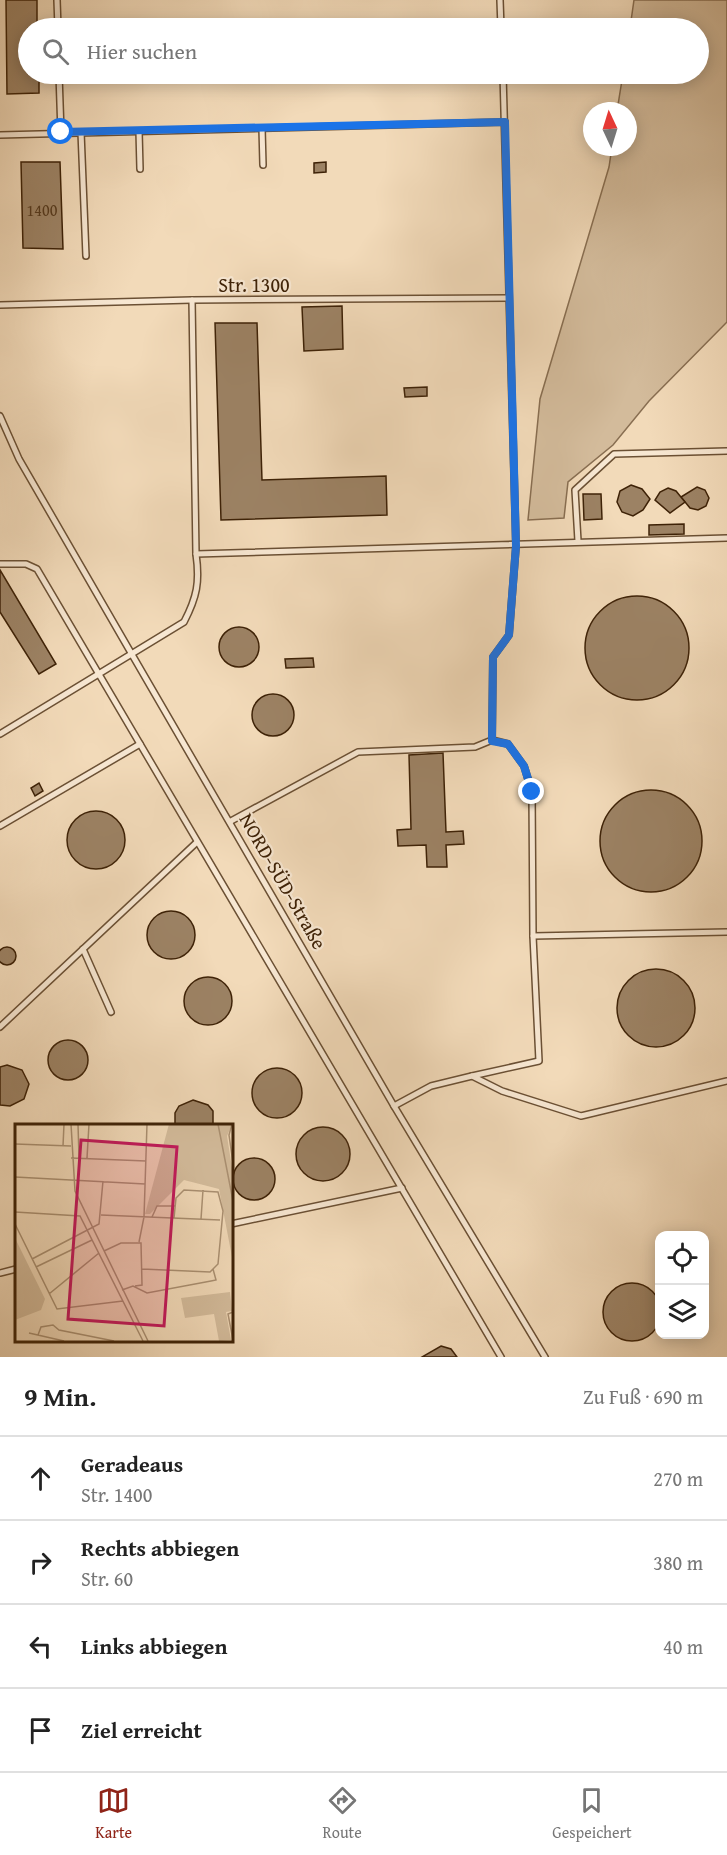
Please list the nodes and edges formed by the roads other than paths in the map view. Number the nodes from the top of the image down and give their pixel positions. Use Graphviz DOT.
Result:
graph roads {
  1 [pos="57,0"];
  2 [pos="500,0"];
  3 [pos="58,18"];
  4 [pos="501,18"];
  5 [pos="59,84"];
  6 [pos="503,84"];
  7 [pos="505,122"];
  8 [pos="262,128"];
  9 [pos="139,131"];
  10 [pos="61,132"];
  11 [pos="81,132"];
  12 [pos="0,135"];
  13 [pos="263,165"];
  14 [pos="140,169"];
  15 [pos="86,256"];
  16 [pos="509,298"];
  17 [pos="192,300"];
  18 [pos="0,305"];
  19 [pos="0,416"];
  20 [pos="727,451"];
  21 [pos="727,538"];
  22 [pos="578,542"];
  23 [pos="516,546"];
  24 [pos="196,554"];
  25 [pos="0,564"];
  26 [pos="132,654"];
  27 [pos="98,674"];
  28 [pos="0,734"];
  29 [pos="492,741"];
  30 [pos="140,744"];
  31 [pos="231,821"];
  32 [pos="0,826"];
  33 [pos="196,843"];
  34 [pos="727,932"];
  35 [pos="532,936"];
  36 [pos="83,949"];
  37 [pos="111,1012"];
  38 [pos="0,1027"];
  39 [pos="472,1076"];
  40 [pos="727,1081"];
  41 [pos="394,1106"];
  42 [pos="402,1188"];
  43 [pos="232,1224"];
  44 [pos="15,1269"];
  45 [pos="0,1273"];
  46 [pos="501,1357"];
  47 [pos="545,1357"];
  1 -- 3 [label="lane"];
  2 -- 4 [label="lane"];
  5 -- 10 [label="lane"];
  6 -- 7 [label="lane"];
  7 -- 8 [label="lane"];
  7 -- 16 [label="lane"];
  8 -- 9 [label="lane"];
  8 -- 13 [label="lane"];
  9 -- 11 [label="lane"];
  9 -- 14 [label="lane"];
  10 -- 11 [label="lane"];
  10 -- 12 [label="lane"];
  11 -- 15 [label="lane"];
  16 -- 17 [label="lane, Str. 1300"];
  16 -- 23 [label="lane"];
  17 -- 18 [label="lane, Str. 1300"];
  17 -- 24 [label="lane"];
  19 -- 26 [label="lane, NORD-SÜD-Straße"];
  20 -- 22 [label="lane"];
  21 -- 22 [label="lane"];
  22 -- 23 [label="lane"];
  23 -- 24 [label="lane"];
  23 -- 29 [label="lane"];
  24 -- 26 [label="lane"];
  25 -- 27 [label="lane"];
  26 -- 27 [label="lane"];
  26 -- 31 [label="lane, NORD-SÜD-Straße"];
  27 -- 28 [label="lane"];
  27 -- 30 [label="lane"];
  29 -- 31 [label="lane"];
  29 -- 35 [label="lane"];
  30 -- 32 [label="lane"];
  30 -- 33 [label="lane"];
  31 -- 41 [label="lane, NORD-SÜD-Straße"];
  33 -- 36 [label="lane"];
  33 -- 42 [label="lane"];
  34 -- 35 [label="lane"];
  35 -- 39 [label="lane"];
  36 -- 37 [label="lane"];
  36 -- 38 [label="lane"];
  39 -- 40 [label="lane"];
  39 -- 41 [label="lane"];
  41 -- 47 [label="lane, NORD-SÜD-Straße"];
  42 -- 43 [label="lane"];
  42 -- 46 [label="lane"];
  44 -- 45 [label="lane"];
}
